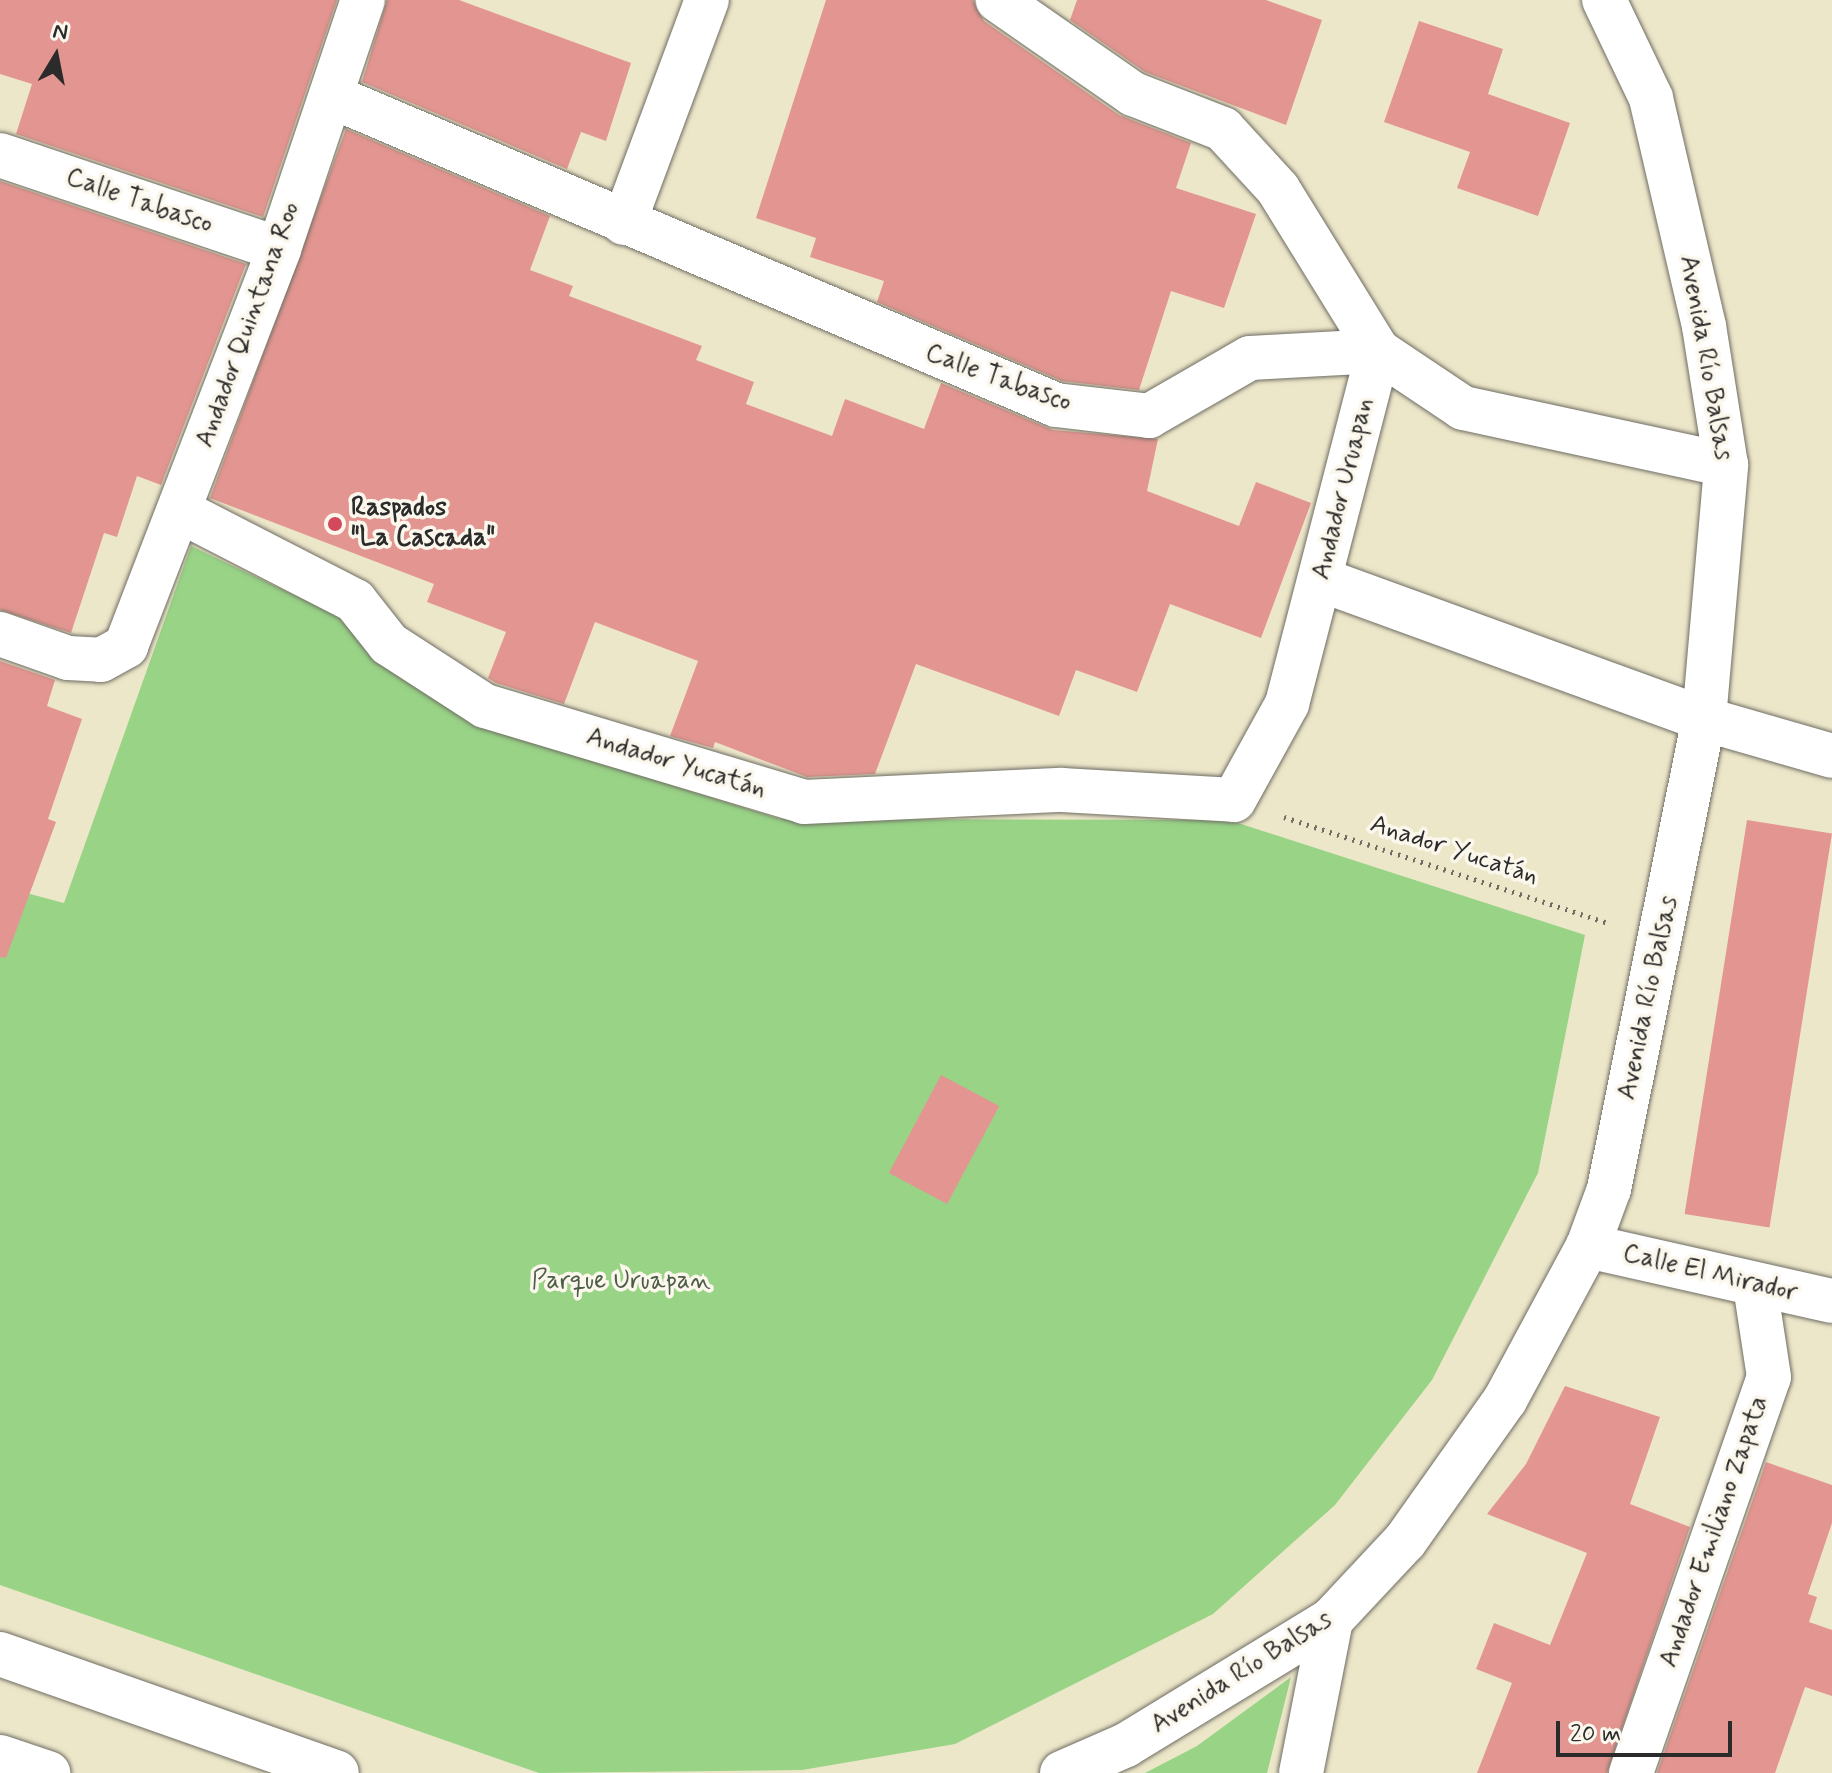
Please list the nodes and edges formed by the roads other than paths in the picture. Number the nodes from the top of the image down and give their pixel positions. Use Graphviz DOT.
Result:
graph roads {
  1 [pos="363,0"];
  2 [pos="707,0"];
  3 [pos="998,0"];
  4 [pos="1604,0"];
  5 [pos="331,96"];
  6 [pos="0,155"];
  7 [pos="624,223"];
  8 [pos="279,249"];
  9 [pos="1378,351"];
  10 [pos="1726,465"];
  11 [pos="180,511"];
  12 [pos="1322,580"];
  13 [pos="0,634"];
  14 [pos="1704,719"];
  15 [pos="1832,756"];
  16 [pos="1234,800"];
  17 [pos="1588,1246"];
  18 [pos="1755,1286"];
  19 [pos="1832,1301"];
  20 [pos="1331,1620"];
  21 [pos="0,1654"];
  22 [pos="0,1757"];
  23 [pos="48,1773"];
  24 [pos="337,1773"];
  25 [pos="1062,1773"];
  26 [pos="1301,1773"];
  27 [pos="1631,1773"];
  1 -- 5 [label="street, Andador Quintana Roo"];
  2 -- 7 [label="street"];
  3 -- 9 [label="street"];
  4 -- 10 [label="street, Avenida Río Balsas"];
  5 -- 7 [label="street, Calle Tabasco"];
  5 -- 8 [label="street, Andador Quintana Roo"];
  6 -- 8 [label="street, Calle Tabasco"];
  7 -- 9 [label="street, Calle Tabasco"];
  8 -- 11 [label="street, Andador Quintana Roo"];
  9 -- 10 [label="street"];
  9 -- 12 [label="street, Andador Uruapan"];
  10 -- 14 [label="street, Avenida Río Balsas"];
  11 -- 13 [label="street, Andador Quintana Roo"];
  11 -- 16 [label="street, Andador Yucatán"];
  12 -- 14 [label="street"];
  12 -- 16 [label="street, Andador Uruapan"];
  14 -- 15 [label="street"];
  14 -- 17 [label="street, Avenida Río Balsas"];
  17 -- 18 [label="street, Calle El Mirador"];
  17 -- 20 [label="street, Avenida Río Balsas"];
  18 -- 19 [label="street, Calle El Mirador"];
  18 -- 27 [label="street, Andador Emiliano Zapata"];
  20 -- 25 [label="street, Avenida Río Balsas"];
  20 -- 26 [label="street"];
  21 -- 24 [label="street"];
  22 -- 23 [label="street"];
}
